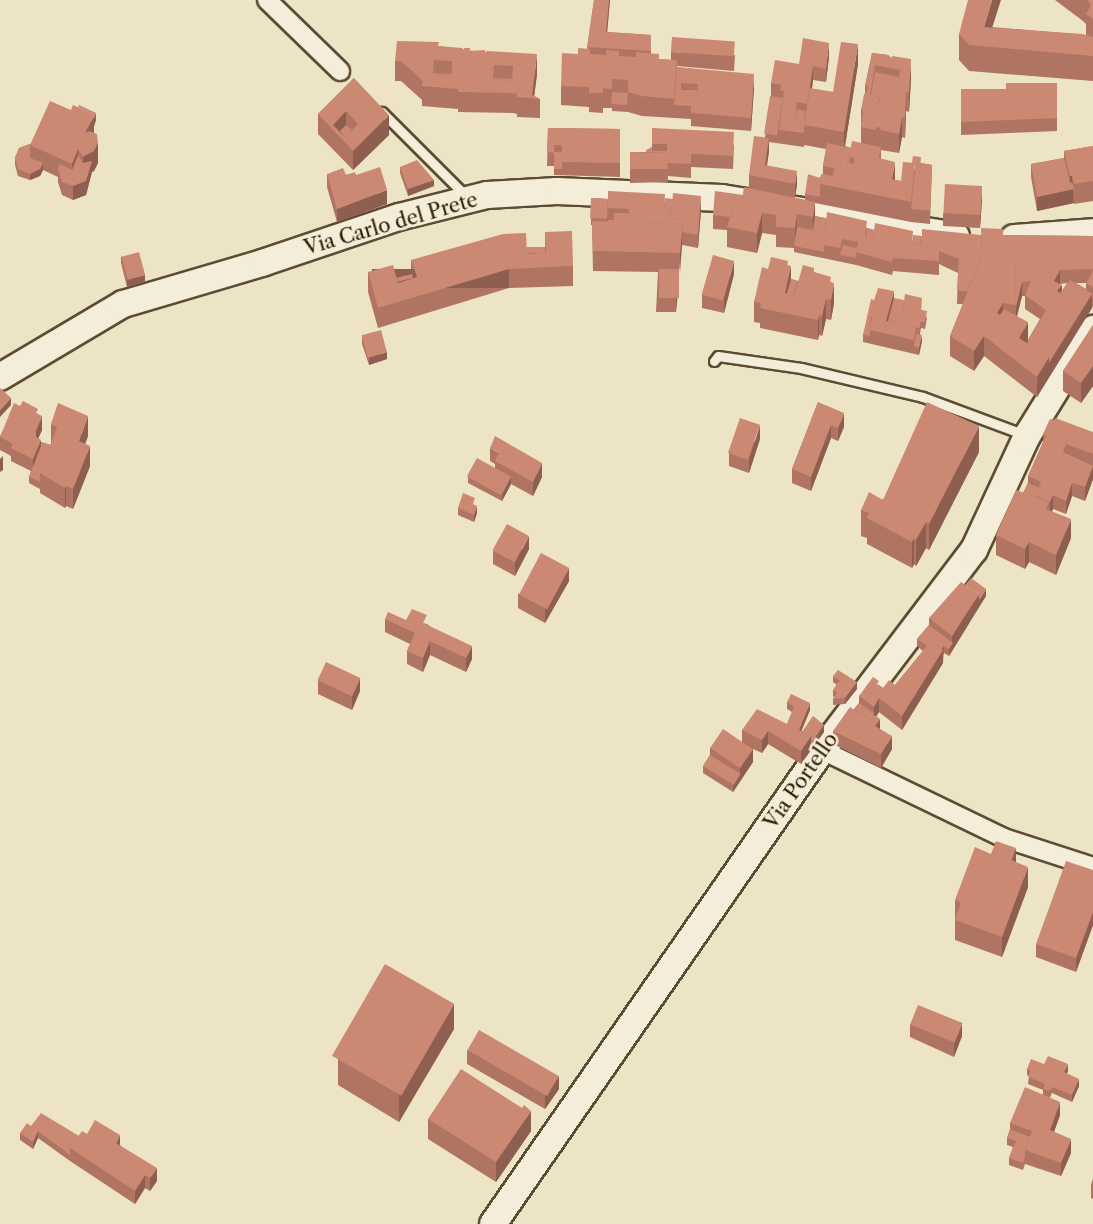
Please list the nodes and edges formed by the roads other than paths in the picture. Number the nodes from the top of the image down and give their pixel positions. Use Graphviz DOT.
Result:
graph roads {
  1 [pos="267,0"];
  2 [pos="344,75"];
  3 [pos="373,103"];
  4 [pos="470,200"];
  5 [pos="1093,232"];
  6 [pos="1093,329"];
  7 [pos="714,361"];
  8 [pos="0,377"];
  9 [pos="1027,436"];
  10 [pos="822,750"];
  11 [pos="1093,867"];
  12 [pos="493,1224"];
  1 -- 2 [label="street"];
  3 -- 4 [label="lane"];
  4 -- 5 [label="street, Via Carlo del Prete"];
  4 -- 8 [label="street, Via Carlo del Prete"];
  6 -- 9 [label="street, Via Portello"];
  7 -- 9 [label="lane"];
  9 -- 10 [label="street, Via Portello"];
  10 -- 11 [label="street"];
  10 -- 12 [label="street, Via Portello"];
}
